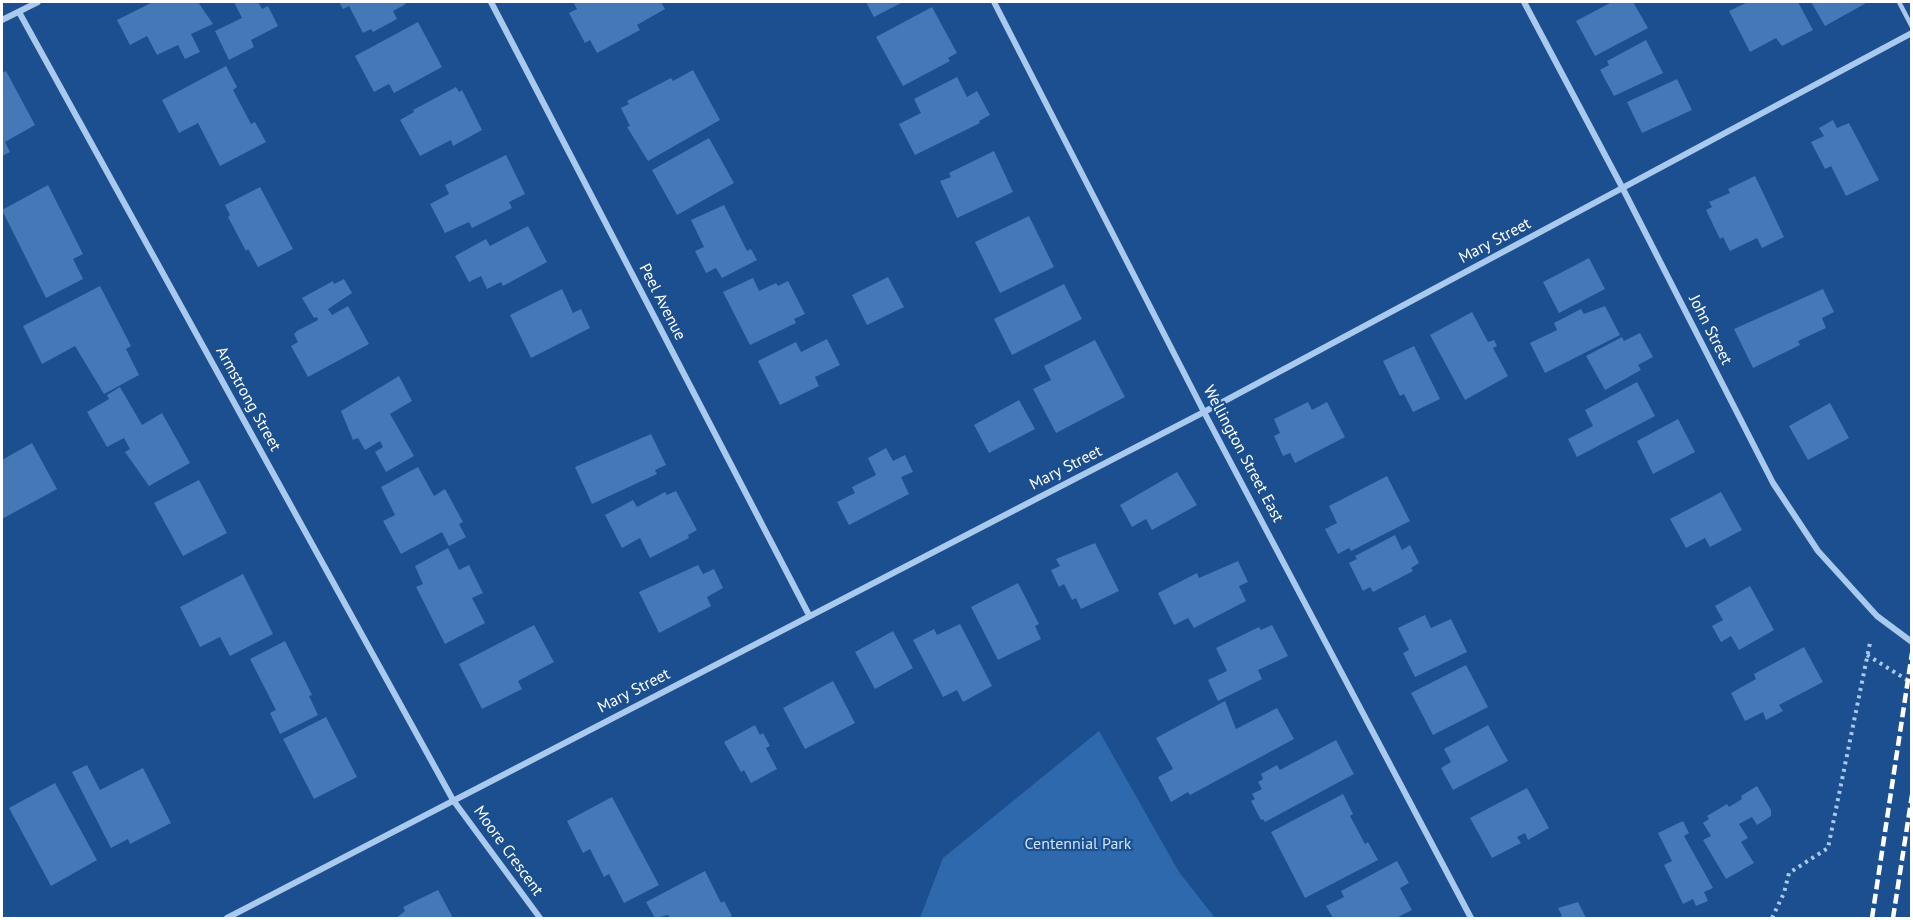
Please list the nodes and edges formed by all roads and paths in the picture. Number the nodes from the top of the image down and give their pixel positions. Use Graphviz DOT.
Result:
graph roads {
  1 [pos="38,2"];
  2 [pos="490,2"];
  3 [pos="994,2"];
  4 [pos="1524,2"];
  5 [pos="1899,2"];
  6 [pos="19,12"];
  7 [pos="2,21"];
  8 [pos="1911,27"];
  9 [pos="1911,33"];
  10 [pos="1622,187"];
  11 [pos="1204,412"];
  12 [pos="809,615"];
  13 [pos="1911,642"];
  14 [pos="1870,643"];
  15 [pos="1868,655"];
  16 [pos="1911,683"];
  17 [pos="453,800"];
  18 [pos="227,918"];
  19 [pos="540,918"];
  20 [pos="1471,918"];
  21 [pos="1772,918"];
  1 -- 6 [label="street"];
  2 -- 12 [label="street, Peel Avenue"];
  3 -- 11 [label="street, Wellington Street East"];
  4 -- 10 [label="street, John Street"];
  5 -- 8 [label="lane"];
  6 -- 7 [label="street"];
  6 -- 17 [label="street, Armstrong Street"];
  9 -- 10 [label="street, Mary Street"];
  10 -- 11 [label="street, Mary Street"];
  10 -- 13 [label="street, John Street"];
  11 -- 12 [label="street, Mary Street"];
  11 -- 20 [label="street, Wellington Street East"];
  12 -- 17 [label="street, Mary Street"];
  14 -- 15 [label="path"];
  15 -- 16 [label="path"];
  15 -- 21 [label="path"];
  17 -- 18 [label="street, Mary Street"];
  17 -- 19 [label="street, Moore Crescent"];
}
